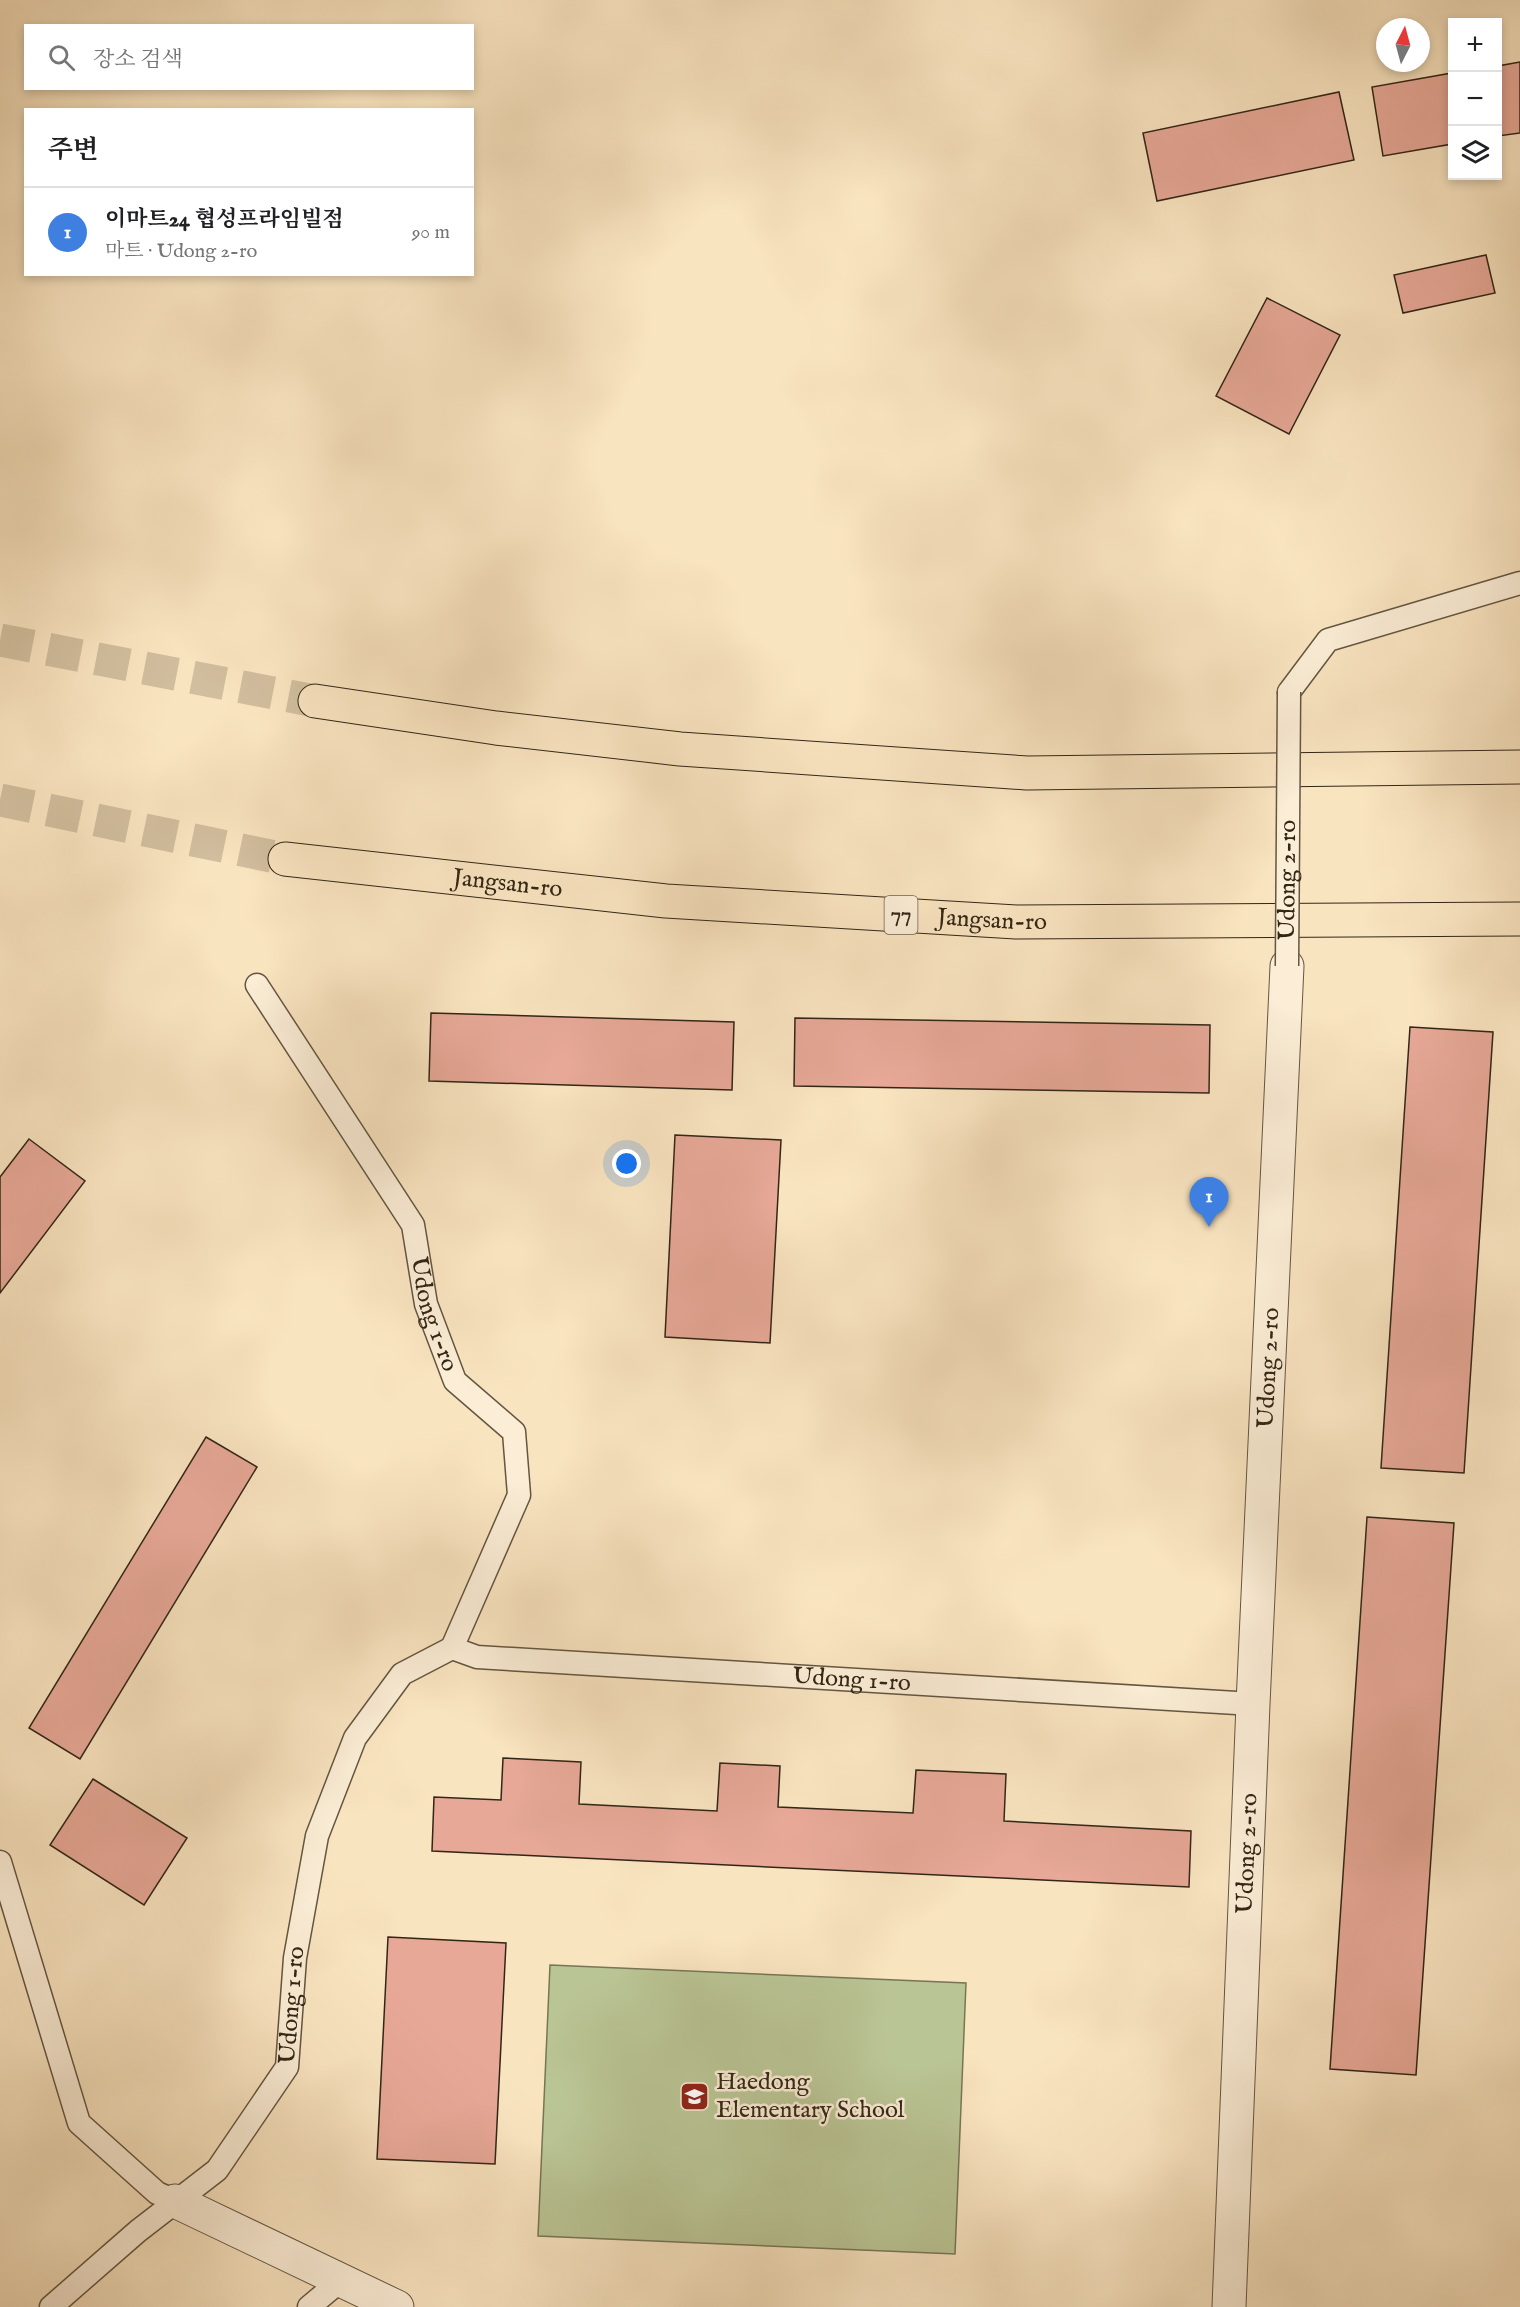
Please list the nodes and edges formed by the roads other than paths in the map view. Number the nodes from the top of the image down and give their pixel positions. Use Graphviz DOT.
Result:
graph roads {
  1 [pos="1520,583"];
  2 [pos="315,701"];
  3 [pos="1520,767"];
  4 [pos="285,859"];
  5 [pos="1520,919"];
  6 [pos="1287,966"];
  7 [pos="257,985"];
  8 [pos="452,1648"];
  9 [pos="1252,1704"];
  10 [pos="0,1862"];
  11 [pos="175,2201"];
  12 [pos="340,2281"];
  13 [pos="51,2307"];
  14 [pos="309,2307"];
  15 [pos="398,2307"];
  16 [pos="1229,2307"];
  1 -- 6 [label="lane, Udong 2-ro, bridge"];
  2 -- 3 [label="highway"];
  4 -- 5 [label="highway, Jangsan-ro / 77"];
  6 -- 9 [label="street, Udong 2-ro"];
  7 -- 8 [label="lane, Udong 1-ro"];
  8 -- 9 [label="lane, Udong 1-ro"];
  8 -- 11 [label="lane, Udong 1-ro"];
  9 -- 16 [label="street, Udong 2-ro"];
  10 -- 11 [label="lane"];
  11 -- 12 [label="street"];
  11 -- 13 [label="lane, Udong 1-ro"];
  12 -- 14 [label="lane"];
  12 -- 15 [label="street"];
}
